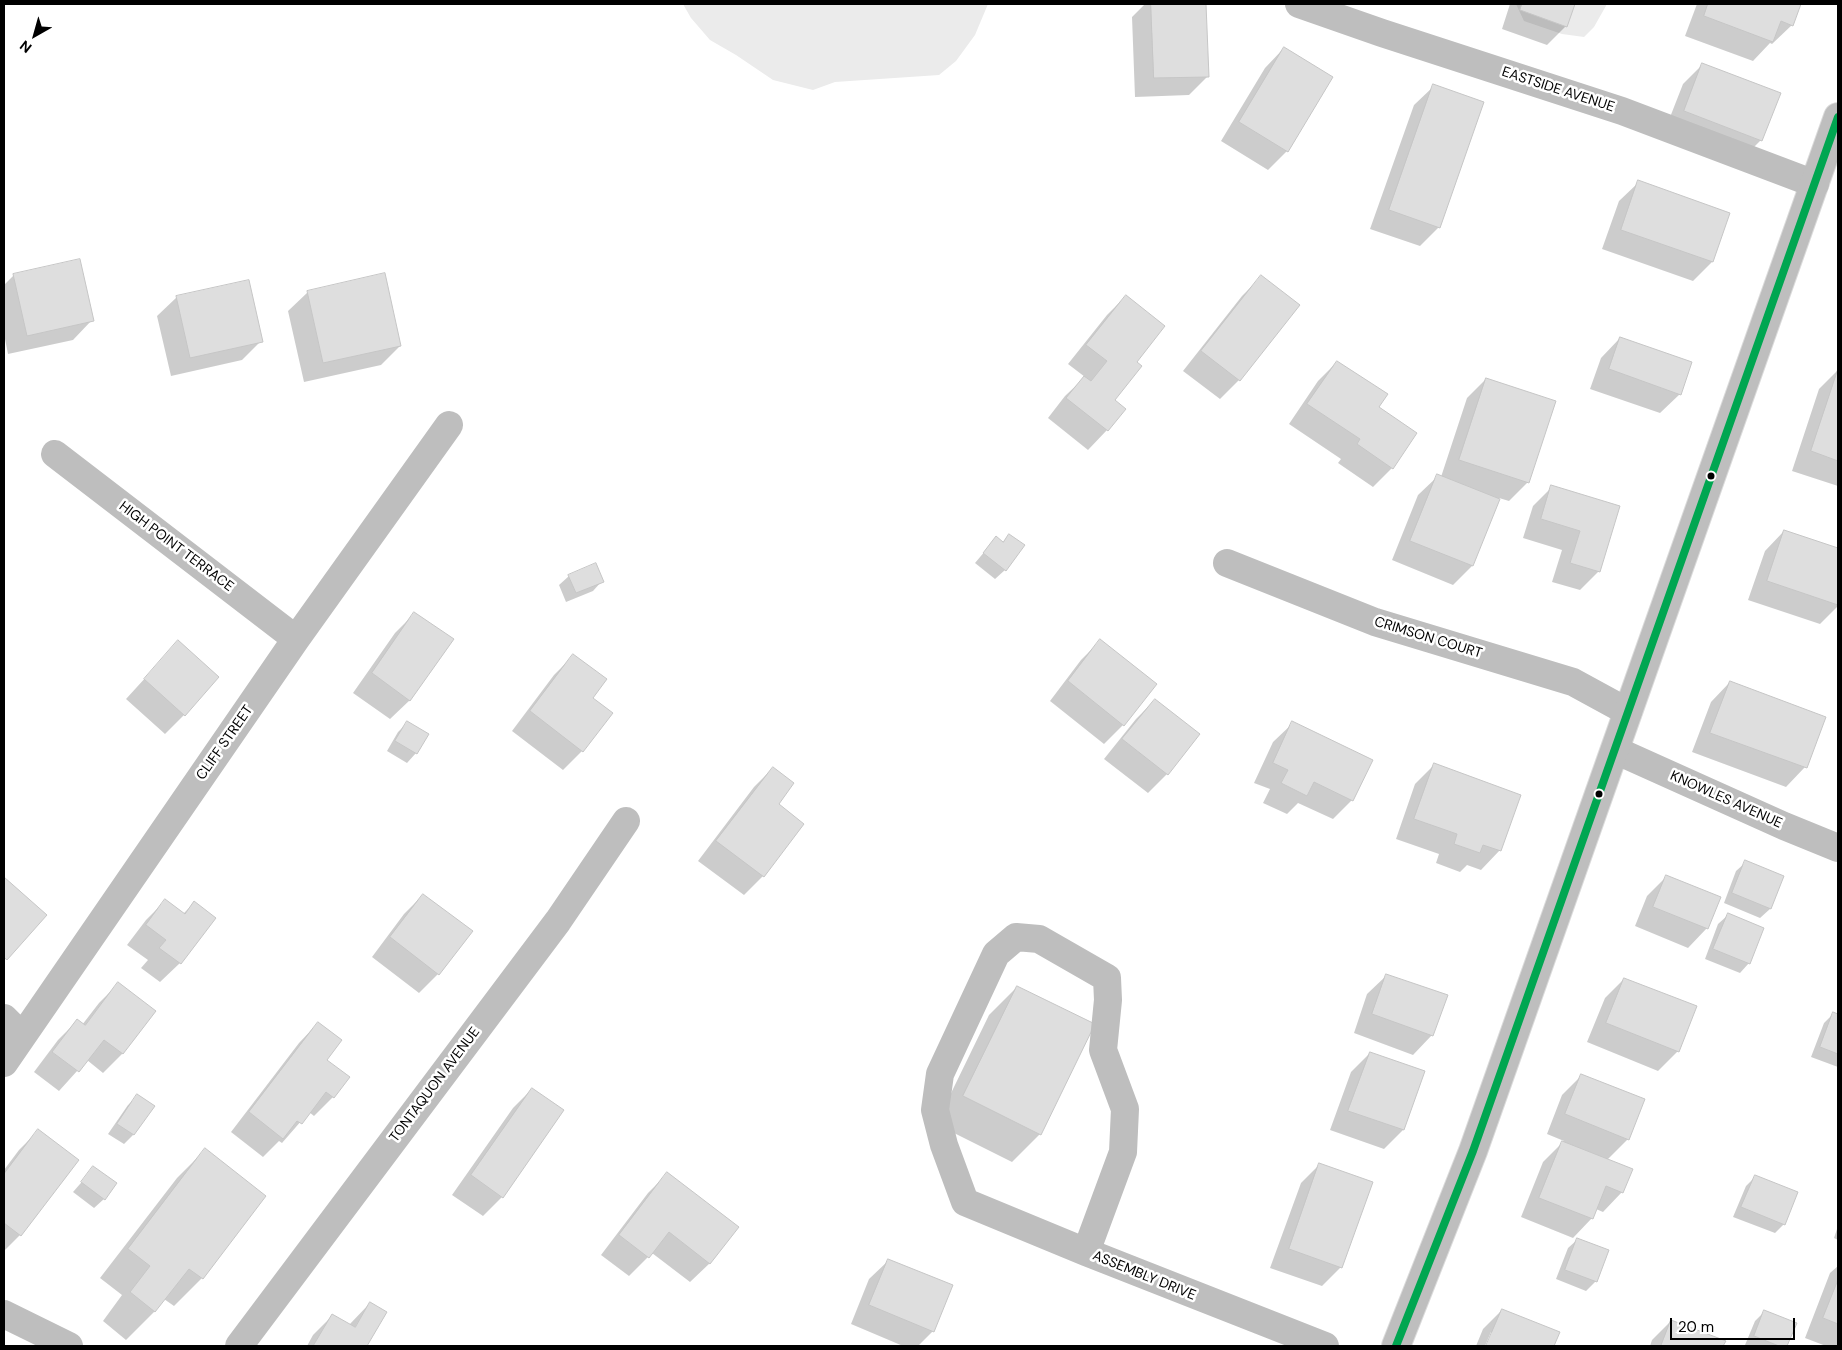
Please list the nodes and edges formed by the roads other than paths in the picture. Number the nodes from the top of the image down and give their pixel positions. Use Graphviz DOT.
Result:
graph roads {
  1 [pos="1299,4"];
  2 [pos="1838,117"];
  3 [pos="1815,184"];
  4 [pos="450,425"];
  5 [pos="55,454"];
  6 [pos="1227,564"];
  7 [pos="296,639"];
  8 [pos="1628,712"];
  9 [pos="1615,750"];
  10 [pos="626,821"];
  11 [pos="1838,848"];
  12 [pos="13,1027"];
  13 [pos="4,1063"];
  14 [pos="1086,1252"];
  15 [pos="4,1314"];
  16 [pos="69,1346"];
  17 [pos="239,1346"];
  18 [pos="1325,1346"];
  19 [pos="1396,1346"];
  1 -- 3 [label="street, EASTSIDE AVENUE"];
  2 -- 3 [label="street"];
  3 -- 8 [label="street"];
  4 -- 7 [label="street, CLIFF STREET"];
  5 -- 7 [label="street, HIGH POINT TERRACE"];
  6 -- 8 [label="street, CRIMSON COURT"];
  7 -- 12 [label="street, CLIFF STREET"];
  8 -- 9 [label="street"];
  9 -- 11 [label="street, KNOWLES AVENUE"];
  9 -- 19 [label="street"];
  10 -- 17 [label="street, TONTAQUON AVENUE"];
  12 -- 13 [label="street, CLIFF STREET"];
  14 -- 14 [label="street, ASSEMBLY DRIVE"];
  14 -- 18 [label="street, ASSEMBLY DRIVE"];
  15 -- 16 [label="street"];
}
